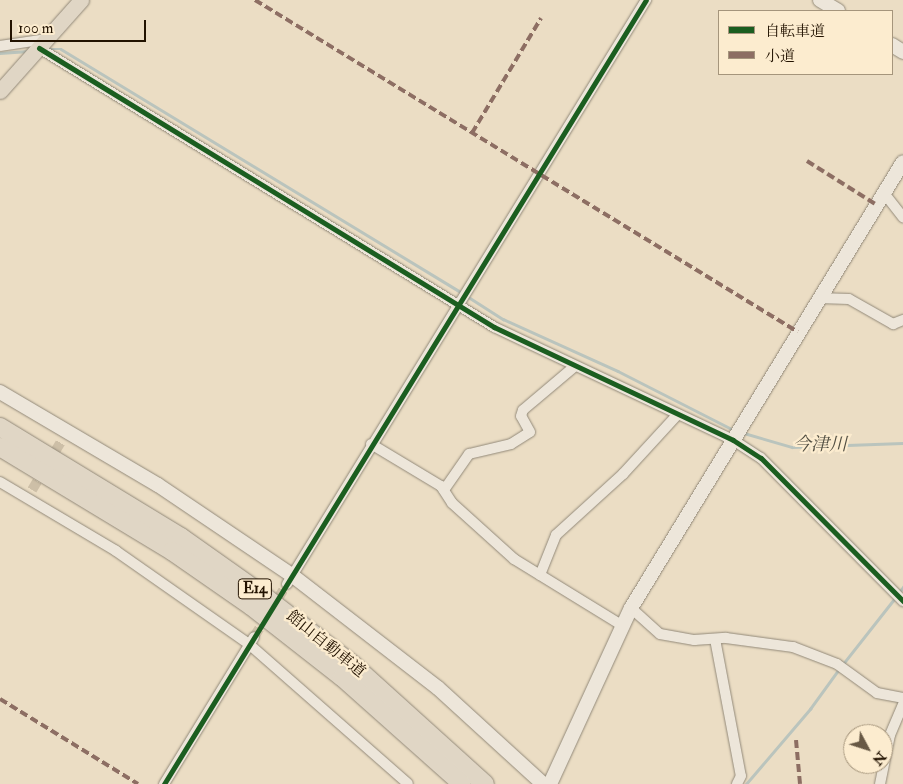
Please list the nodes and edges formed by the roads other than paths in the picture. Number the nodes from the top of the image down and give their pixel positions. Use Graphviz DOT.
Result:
graph roads {
  1 [pos="81,0"];
  2 [pos="646,0"];
  3 [pos="820,0"];
  4 [pos="836,10"];
  5 [pos="0,46"];
  6 [pos="39,48"];
  7 [pos="0,91"];
  8 [pos="903,162"];
  9 [pos="884,193"];
  10 [pos="903,218"];
  11 [pos="818,298"];
  12 [pos="458,304"];
  13 [pos="903,320"];
  14 [pos="575,366"];
  15 [pos="0,392"];
  16 [pos="678,414"];
  17 [pos="0,427"];
  18 [pos="733,440"];
  19 [pos="371,444"];
  20 [pos="0,447"];
  21 [pos="0,482"];
  22 [pos="444,490"];
  23 [pos="540,575"];
  24 [pos="290,580"];
  25 [pos="903,601"];
  26 [pos="631,608"];
  27 [pos="623,626"];
  28 [pos="715,639"];
  29 [pos="252,641"];
  30 [pos="903,698"];
  31 [pos="903,705"];
  32 [pos="164,784"];
  33 [pos="408,784"];
  34 [pos="462,784"];
  35 [pos="485,784"];
  36 [pos="543,784"];
  37 [pos="550,784"];
  38 [pos="738,784"];
  39 [pos="880,784"];
  1 -- 6 [label="main road"];
  2 -- 12 [label="street"];
  3 -- 4 [label="street"];
  5 -- 6 [label="street"];
  6 -- 7 [label="main road"];
  6 -- 12 [label="street"];
  8 -- 9 [label="street"];
  9 -- 10 [label="street"];
  9 -- 11 [label="street"];
  11 -- 13 [label="street"];
  11 -- 18 [label="street"];
  12 -- 14 [label="street"];
  12 -- 19 [label="street"];
  14 -- 16 [label="street"];
  14 -- 22 [label="street"];
  15 -- 24 [label="street"];
  16 -- 18 [label="street"];
  16 -- 23 [label="street"];
  17 -- 35 [label="highway, 館山自動車道 / E14"];
  18 -- 25 [label="street"];
  18 -- 26 [label="street"];
  19 -- 22 [label="street"];
  19 -- 24 [label="street"];
  20 -- 34 [label="highway, 館山自動車道 / E14"];
  21 -- 29 [label="street"];
  22 -- 23 [label="street"];
  23 -- 27 [label="street"];
  24 -- 36 [label="street"];
  26 -- 27 [label="street"];
  26 -- 28 [label="street"];
  27 -- 37 [label="street"];
  28 -- 30 [label="street"];
  28 -- 38 [label="street"];
  29 -- 32 [label="street"];
  29 -- 33 [label="street"];
  31 -- 39 [label="street"];
}
